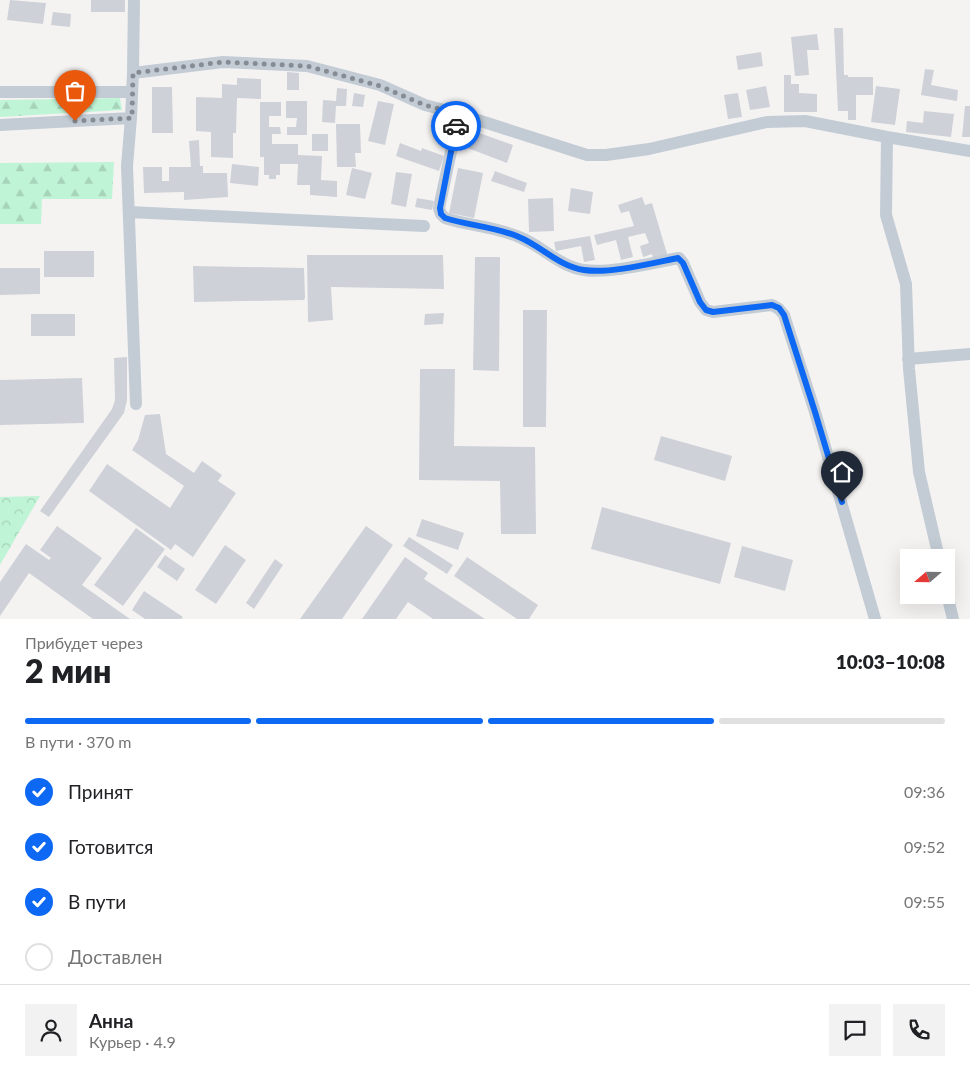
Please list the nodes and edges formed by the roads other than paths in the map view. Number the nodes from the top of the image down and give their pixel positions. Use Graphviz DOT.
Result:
graph roads {
  1 [pos="134,0"];
  2 [pos="133,73"];
  3 [pos="0,92"];
  4 [pos="132,92"];
  5 [pos="459,114"];
  6 [pos="132,118"];
  7 [pos="0,124"];
  8 [pos="887,137"];
  9 [pos="970,151"];
  10 [pos="129,212"];
  11 [pos="424,226"];
  12 [pos="970,354"];
  13 [pos="908,359"];
  14 [pos="136,404"];
  15 [pos="937,549"];
  16 [pos="949,604"];
  17 [pos="876,619"];
  18 [pos="953,619"];
  1 -- 2 [label="street"];
  2 -- 4 [label="street"];
  2 -- 5 [label="street"];
  3 -- 4 [label="street"];
  4 -- 6 [label="street"];
  5 -- 8 [label="street"];
  5 -- 17 [label="street"];
  6 -- 7 [label="street"];
  6 -- 10 [label="street"];
  8 -- 9 [label="street"];
  8 -- 13 [label="street"];
  10 -- 11 [label="street"];
  10 -- 14 [label="street"];
  12 -- 13 [label="street"];
  13 -- 15 [label="street"];
  16 -- 18 [label="street"];
}
